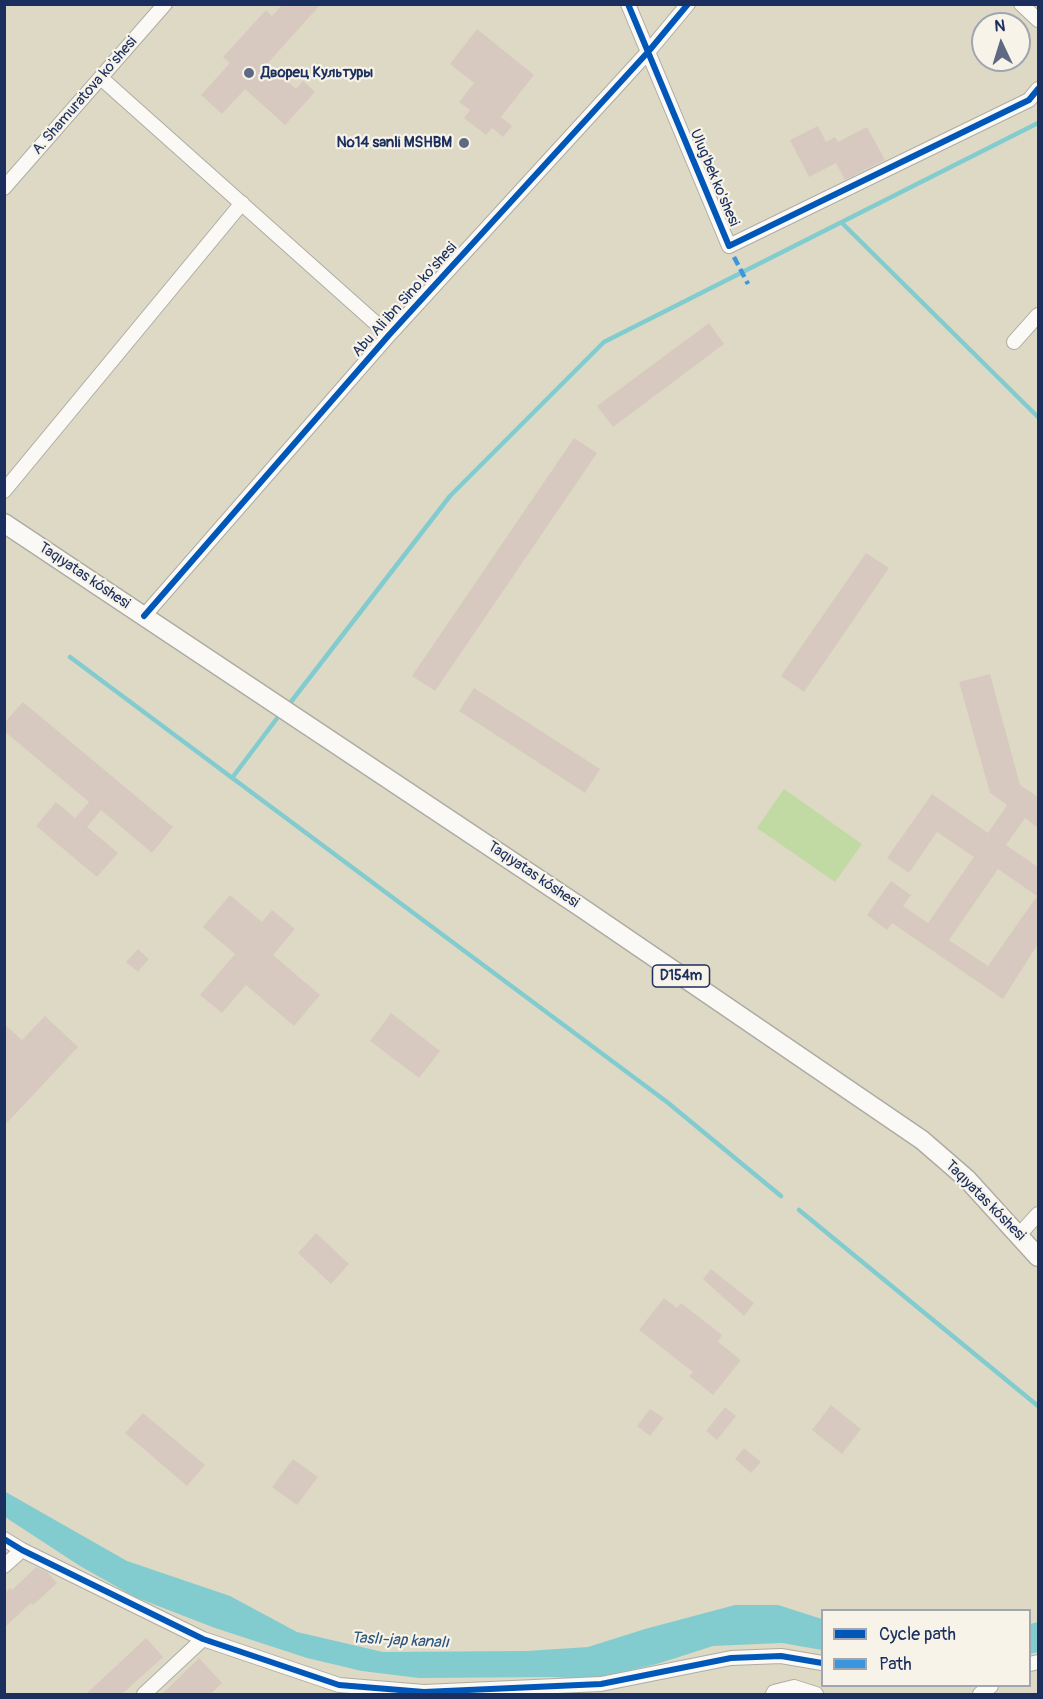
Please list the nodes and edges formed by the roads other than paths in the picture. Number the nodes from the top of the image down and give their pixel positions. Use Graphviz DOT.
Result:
graph roads {
  1 [pos="165,4"];
  2 [pos="628,4"];
  3 [pos="688,4"];
  4 [pos="1022,4"];
  5 [pos="1038,20"];
  6 [pos="648,52"];
  7 [pos="101,78"];
  8 [pos="1038,89"];
  9 [pos="4,188"];
  10 [pos="242,203"];
  11 [pos="1038,315"];
  12 [pos="389,334"];
  13 [pos="1014,342"];
  14 [pos="4,491"];
  15 [pos="4,523"];
  16 [pos="144,616"];
  17 [pos="1038,1214"];
  18 [pos="1019,1235"];
  19 [pos="1038,1257"];
  20 [pos="4,1539"];
  21 [pos="22,1550"];
  22 [pos="4,1566"];
  23 [pos="203,1639"];
  24 [pos="821,1663"];
  25 [pos="336,1690"];
  26 [pos="429,1693"];
  27 [pos="774,1693"];
  28 [pos="144,1695"];
  29 [pos="816,1695"];
  1 -- 7 [label="street, A. Shamuratova ko'shesi"];
  2 -- 6 [label="street, Ulug'bek ko'shesi"];
  3 -- 6 [label="street, Abu Ali ibn Sino ko'shesi"];
  4 -- 5 [label="street"];
  6 -- 8 [label="street, Ulug'bek ko'shesi"];
  6 -- 12 [label="street, Abu Ali ibn Sino ko'shesi"];
  7 -- 9 [label="street, A. Shamuratova ko'shesi"];
  7 -- 10 [label="street"];
  10 -- 12 [label="street"];
  10 -- 14 [label="street"];
  11 -- 13 [label="street"];
  12 -- 16 [label="street, Abu Ali ibn Sino ko'shesi"];
  15 -- 16 [label="main road, Taqıyatas kóshesi / D154m"];
  16 -- 18 [label="main road, Taqıyatas kóshesi / D154m"];
  17 -- 18 [label="street"];
  18 -- 19 [label="main road, Taqıyatas kóshesi / D154m"];
  20 -- 21 [label="street"];
  21 -- 22 [label="street"];
  21 -- 23 [label="street"];
  23 -- 25 [label="street"];
  23 -- 28 [label="street"];
  24 -- 26 [label="street"];
  25 -- 26 [label="street"];
  27 -- 29 [label="street"];
}
